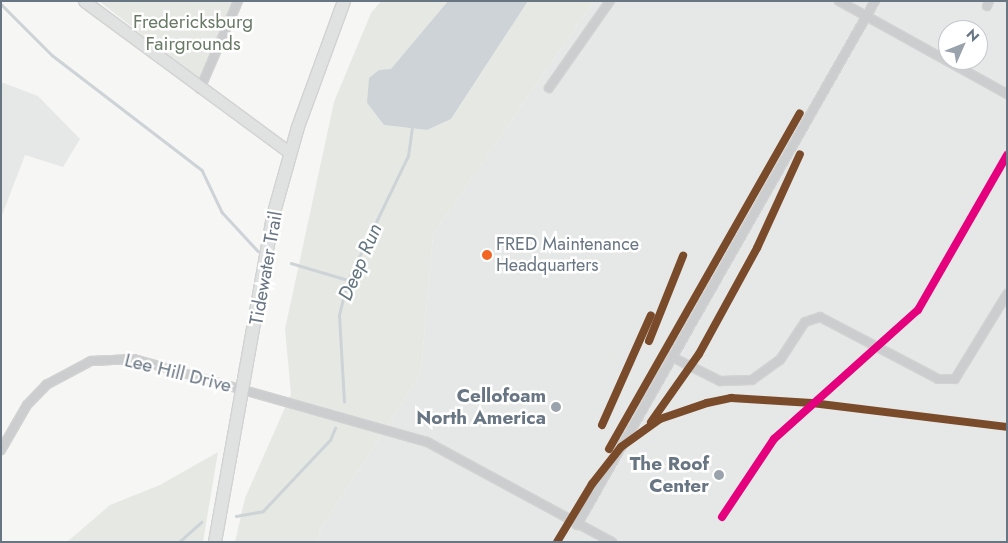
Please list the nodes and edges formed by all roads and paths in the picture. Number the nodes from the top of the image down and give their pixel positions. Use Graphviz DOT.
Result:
graph roads {
  1 [pos="84,1"];
  2 [pos="238,1"];
  3 [pos="344,1"];
  4 [pos="610,1"];
  5 [pos="839,1"];
  6 [pos="875,1"];
  7 [pos="866,17"];
  8 [pos="549,88"];
  9 [pos="200,89"];
  10 [pos="1007,94"];
  11 [pos="290,153"];
  12 [pos="1007,294"];
  13 [pos="672,357"];
  14 [pos="246,390"];
  15 [pos="1,450"];
  16 [pos="577,525"];
  17 [pos="216,542"];
  18 [pos="612,542"];
  1 -- 9 [label="main road"];
  2 -- 9 [label="street"];
  3 -- 11 [label="main road, Tidewater Trail"];
  4 -- 8 [label="street"];
  5 -- 7 [label="street"];
  6 -- 7 [label="street"];
  7 -- 10 [label="street"];
  7 -- 13 [label="street"];
  9 -- 11 [label="main road"];
  11 -- 14 [label="main road, Tidewater Trail"];
  12 -- 13 [label="street"];
  13 -- 16 [label="street"];
  14 -- 15 [label="street, Lee Hill Drive"];
  14 -- 16 [label="street, Lee Hill Drive"];
  14 -- 17 [label="main road, Tidewater Trail"];
  16 -- 18 [label="street, Lee Hill Drive"];
}
